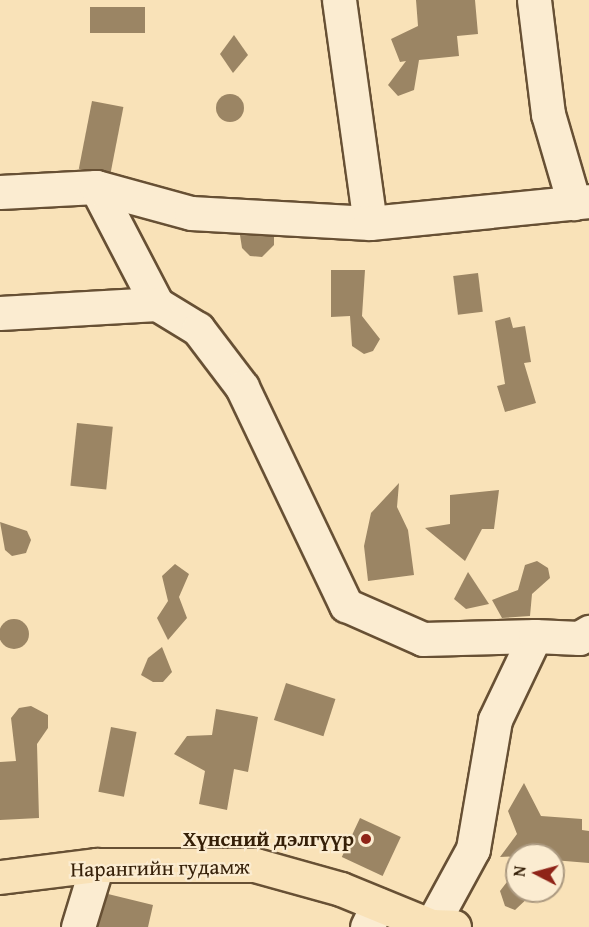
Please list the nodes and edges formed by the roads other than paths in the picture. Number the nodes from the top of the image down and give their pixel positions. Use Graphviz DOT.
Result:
graph roads {
  1 [pos="339,0"];
  2 [pos="534,0"];
  3 [pos="96,186"];
  4 [pos="0,192"];
  5 [pos="582,202"];
  6 [pos="370,223"];
  7 [pos="157,304"];
  8 [pos="0,314"];
  9 [pos="589,632"];
  10 [pos="535,636"];
  11 [pos="97,865"];
  12 [pos="0,878"];
  13 [pos="372,916"];
  14 [pos="443,926"];
  15 [pos="78,927"];
  1 -- 6 [label="street"];
  2 -- 5 [label="street"];
  3 -- 4 [label="street"];
  3 -- 6 [label="street"];
  3 -- 7 [label="street"];
  5 -- 6 [label="street"];
  7 -- 8 [label="street"];
  7 -- 10 [label="street"];
  9 -- 10 [label="street"];
  10 -- 14 [label="street"];
  11 -- 12 [label="main road, Нарангийн гудамж"];
  11 -- 13 [label="main road, Нарангийн гудамж"];
  11 -- 15 [label="street"];
  13 -- 14 [label="main road, Нарангийн гудамж"];
}
